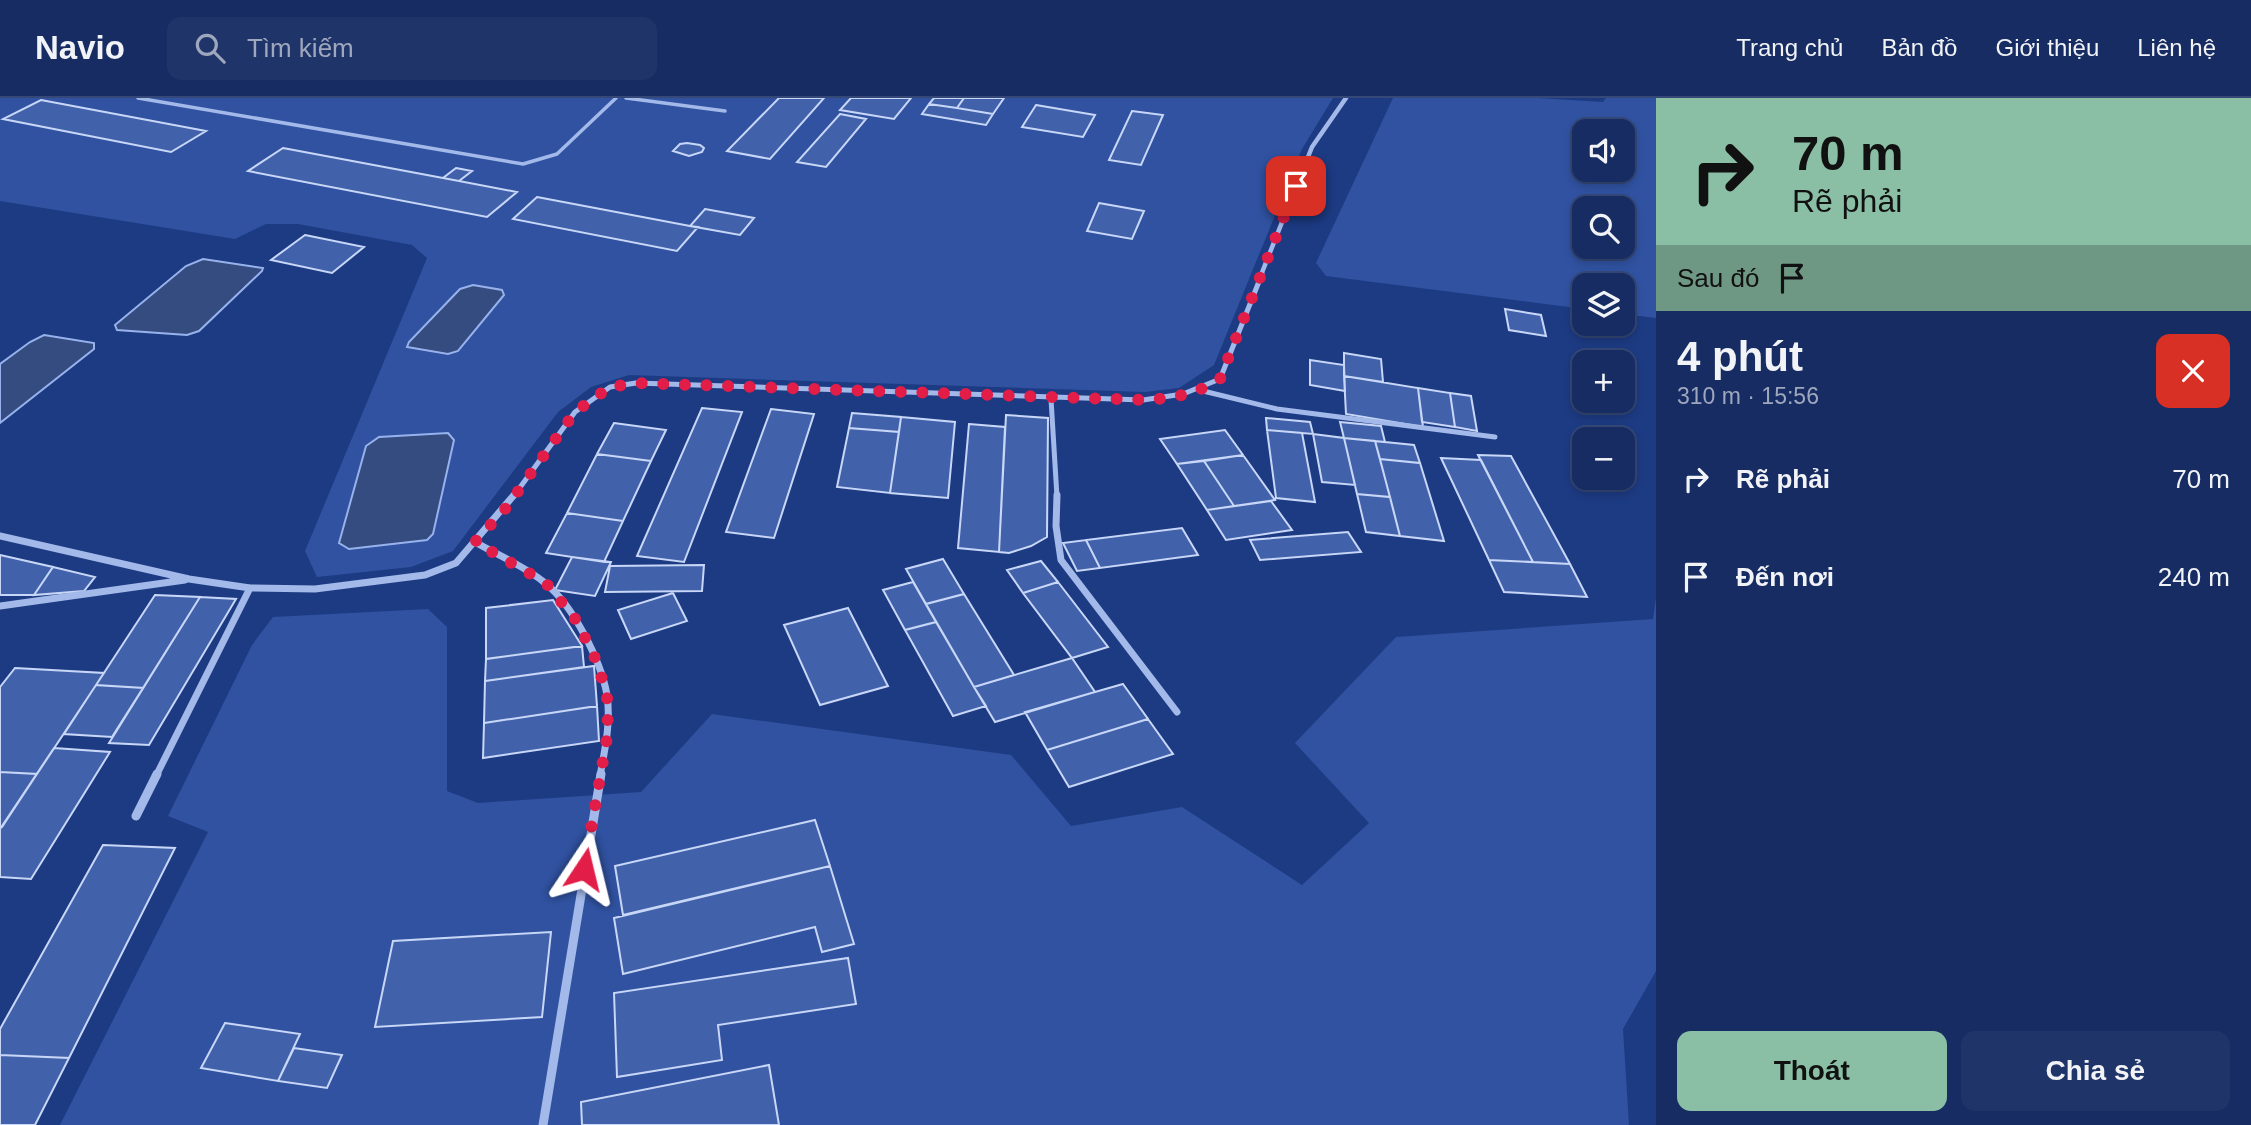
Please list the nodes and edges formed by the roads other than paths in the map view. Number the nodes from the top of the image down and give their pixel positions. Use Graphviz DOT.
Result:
graph roads {
  1 [pos="138,98"];
  2 [pos="616,98"];
  3 [pos="626,98"];
  4 [pos="1346,98"];
  5 [pos="725,111"];
  6 [pos="1199,390"];
  7 [pos="1051,399"];
  8 [pos="1495,437"];
  9 [pos="0,536"];
  10 [pos="475,542"];
  11 [pos="189,579"];
  12 [pos="250,588"];
  13 [pos="0,606"];
  14 [pos="1177,712"];
  15 [pos="136,816"];
  16 [pos="543,1125"];
  1 -- 2 [label="lane"];
  3 -- 5 [label="lane"];
  4 -- 6 [label="street"];
  6 -- 7 [label="street"];
  6 -- 8 [label="street"];
  7 -- 10 [label="street"];
  7 -- 14 [label="street"];
  9 -- 11 [label="street"];
  10 -- 12 [label="street"];
  10 -- 16 [label="street"];
  11 -- 12 [label="street"];
  11 -- 13 [label="street"];
  12 -- 15 [label="street"];
}
